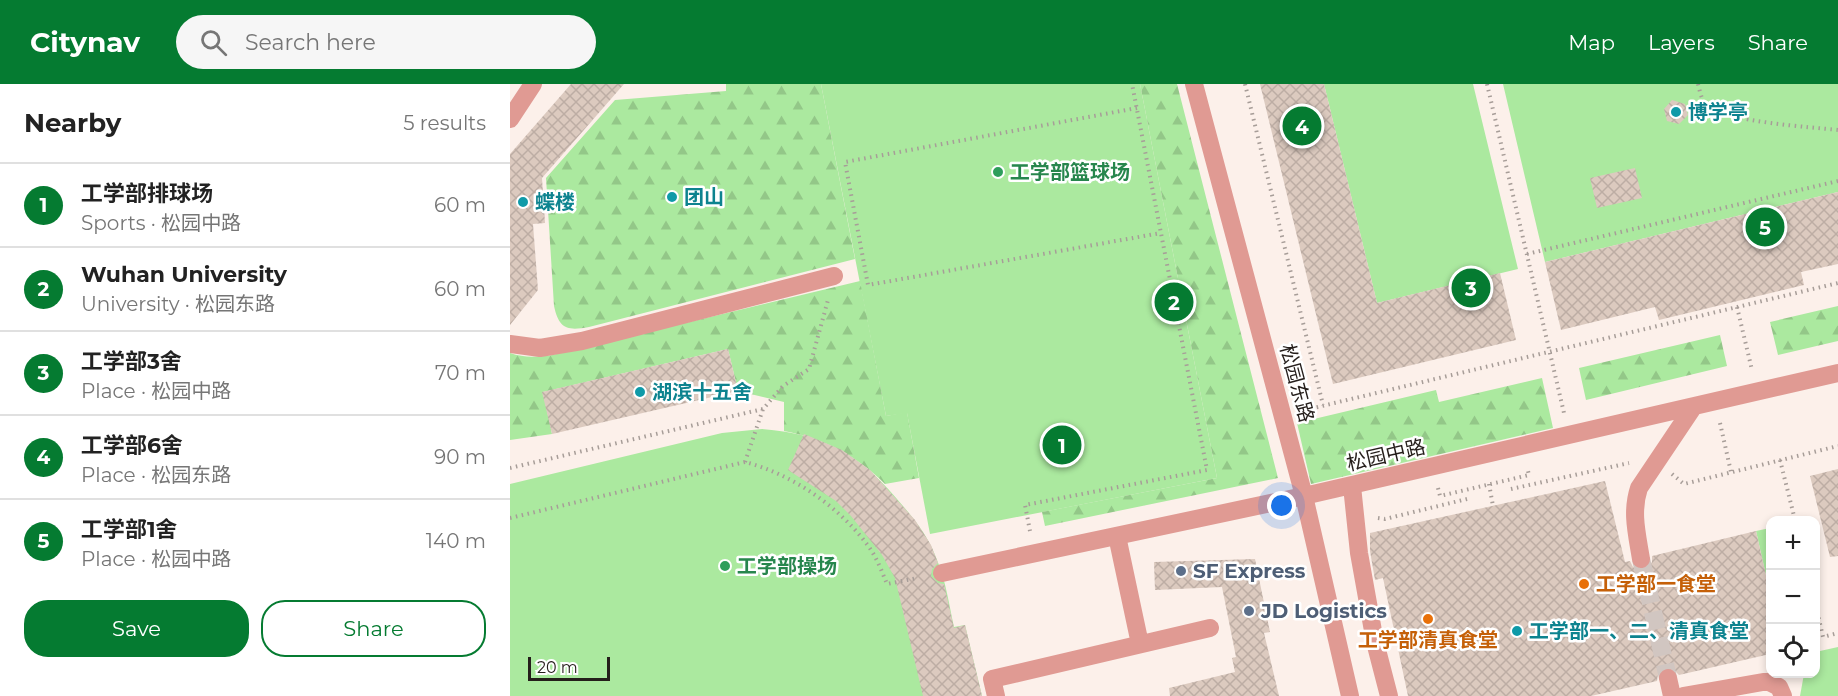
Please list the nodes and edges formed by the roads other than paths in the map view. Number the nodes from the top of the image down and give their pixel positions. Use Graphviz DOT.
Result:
graph roads {
  1 [pos="533,84"];
  2 [pos="1194,84"];
  3 [pos="510,119"];
  4 [pos="834,276"];
  5 [pos="510,344"];
  6 [pos="1838,374"];
  7 [pos="1694,406"];
  8 [pos="1352,486"];
  9 [pos="1304,496"];
  10 [pos="1117,536"];
  11 [pos="1641,559"];
  12 [pos="942,573"];
  13 [pos="1210,628"];
  14 [pos="1140,644"];
  15 [pos="1668,678"];
  16 [pos="996,696"];
  17 [pos="1350,696"];
  18 [pos="1389,696"];
  19 [pos="1672,696"];
  20 [pos="1683,696"];
  21 [pos="1783,696"];
  1 -- 3 [label="street"];
  2 -- 9 [label="street, 松园东路"];
  4 -- 5 [label="street"];
  6 -- 7 [label="street, 松园中路"];
  7 -- 8 [label="street, 松园中路"];
  7 -- 11 [label="street"];
  8 -- 9 [label="street, 松园中路"];
  8 -- 18 [label="street"];
  9 -- 10 [label="street, 松园中路"];
  9 -- 17 [label="street, 松园东路"];
  10 -- 12 [label="street, 松园中路"];
  10 -- 14 [label="street"];
  13 -- 14 [label="street"];
  14 -- 16 [label="street"];
  15 -- 19 [label="street"];
  20 -- 21 [label="street"];
}
